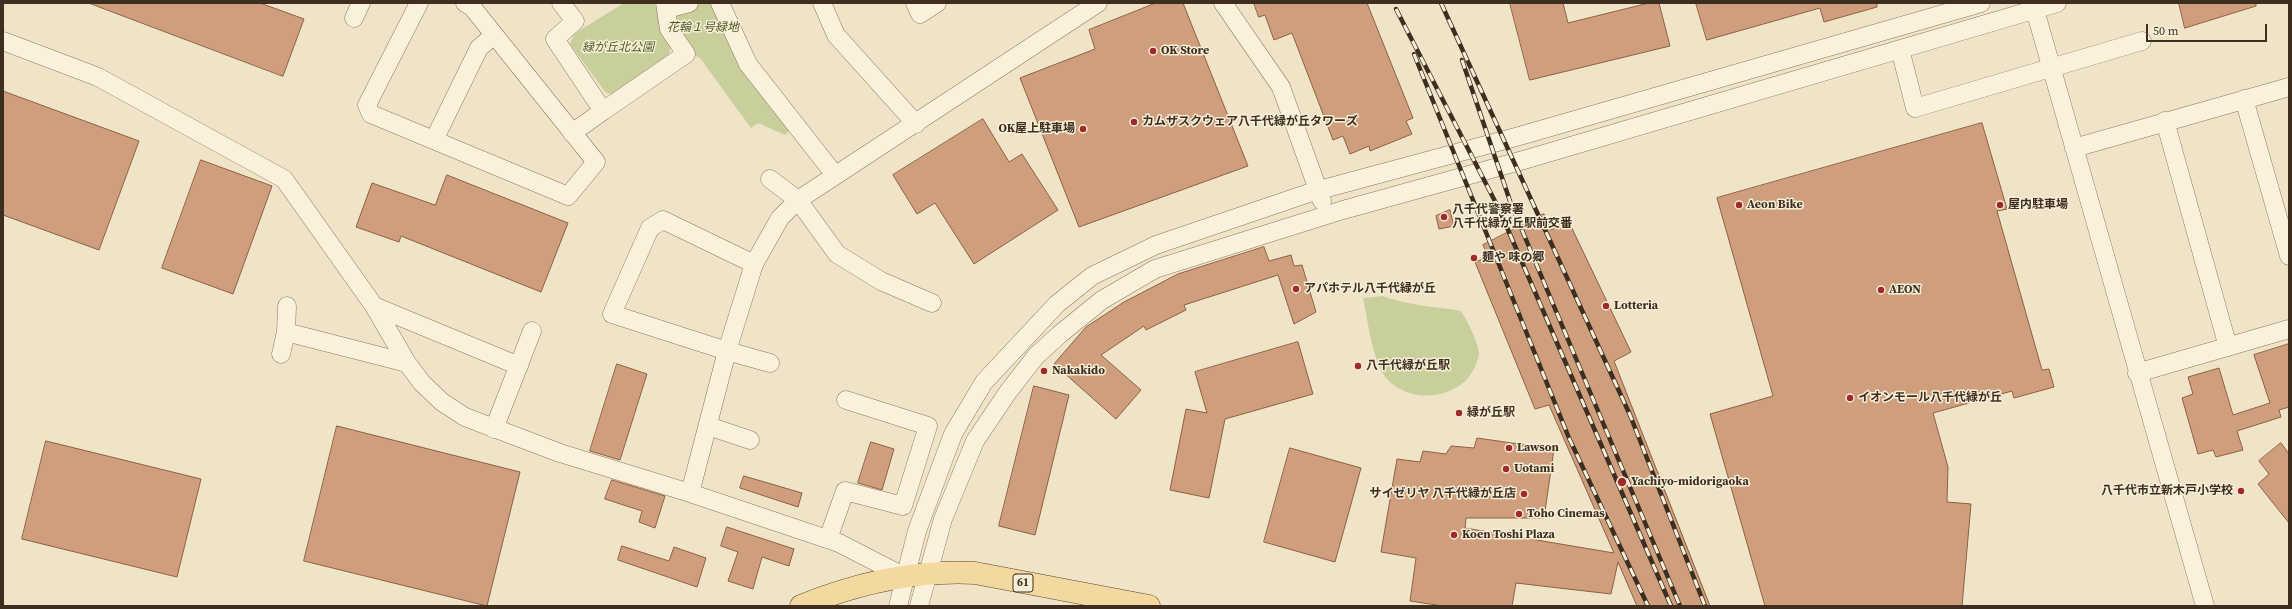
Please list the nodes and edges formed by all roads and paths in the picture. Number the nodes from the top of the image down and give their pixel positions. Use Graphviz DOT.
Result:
graph roads {
  1 [pos="419,3"];
  2 [pos="465,3"];
  3 [pos="561,3"];
  4 [pos="689,3"];
  5 [pos="720,3"];
  6 [pos="822,3"];
  7 [pos="915,3"];
  8 [pos="937,3"];
  9 [pos="1098,3"];
  10 [pos="1223,3"];
  11 [pos="1981,3"];
  12 [pos="2057,3"];
  13 [pos="666,6"];
  14 [pos="2034,6"];
  15 [pos="494,35"];
  16 [pos="3,41"];
  17 [pos="2142,41"];
  18 [pos="1900,49"];
  19 [pos="2052,68"];
  20 [pos="2289,87"];
  21 [pos="2244,99"];
  22 [pos="603,111"];
  23 [pos="2165,121"];
  24 [pos="916,124"];
  25 [pos="572,133"];
  26 [pos="434,140"];
  27 [pos="2074,148"];
  28 [pos="835,175"];
  29 [pos="770,179"];
  30 [pos="1319,190"];
  31 [pos="798,200"];
  32 [pos="1326,215"];
  33 [pos="2289,256"];
  34 [pos="754,264"];
  35 [pos="932,303"];
  36 [pos="286,306"];
  37 [pos="374,306"];
  38 [pos="2289,329"];
  39 [pos="532,331"];
  40 [pos="286,332"];
  41 [pos="2228,347"];
  42 [pos="727,351"];
  43 [pos="281,354"];
  44 [pos="407,363"];
  45 [pos="770,363"];
  46 [pos="519,366"];
  47 [pos="2137,373"];
  48 [pos="846,400"];
  49 [pos="708,426"];
  50 [pos="494,429"];
  51 [pos="750,440"];
  52 [pos="690,493"];
  53 [pos="828,539"];
  54 [pos="928,574"];
  55 [pos="905,577"];
  56 [pos="801,606"];
  57 [pos="898,606"];
  58 [pos="919,606"];
  59 [pos="1149,606"];
  60 [pos="2205,606"];
  1 -- 26 [label="street"];
  2 -- 15 [label="street"];
  3 -- 22 [label="street"];
  4 -- 13 [label="street"];
  5 -- 28 [label="street"];
  6 -- 24 [label="street"];
  7 -- 8 [label="street"];
  9 -- 24 [label="street"];
  10 -- 30 [label="street"];
  11 -- 30 [label="street"];
  12 -- 14 [label="street"];
  13 -- 22 [label="street"];
  14 -- 18 [label="street"];
  14 -- 19 [label="street"];
  15 -- 25 [label="street"];
  15 -- 26 [label="street"];
  16 -- 37 [label="street"];
  17 -- 19 [label="street"];
  18 -- 19 [label="street"];
  18 -- 32 [label="street"];
  19 -- 27 [label="street"];
  20 -- 21 [label="street"];
  21 -- 23 [label="street"];
  21 -- 33 [label="street"];
  22 -- 25 [label="street"];
  23 -- 27 [label="street"];
  23 -- 41 [label="street"];
  24 -- 28 [label="street"];
  25 -- 26 [label="street"];
  27 -- 47 [label="street"];
  28 -- 31 [label="street"];
  29 -- 31 [label="street"];
  30 -- 32 [label="street"];
  30 -- 55 [label="street"];
  31 -- 34 [label="street"];
  31 -- 35 [label="street"];
  32 -- 54 [label="street"];
  34 -- 42 [label="street"];
  34 -- 42 [label="street"];
  36 -- 40 [label="street"];
  37 -- 44 [label="street"];
  37 -- 46 [label="street"];
  38 -- 41 [label="street"];
  39 -- 46 [label="street"];
  40 -- 43 [label="street"];
  40 -- 44 [label="street"];
  41 -- 47 [label="street"];
  42 -- 45 [label="street"];
  42 -- 49 [label="street"];
  44 -- 50 [label="street"];
  46 -- 50 [label="street"];
  47 -- 60 [label="street"];
  48 -- 53 [label="street"];
  49 -- 51 [label="street"];
  49 -- 52 [label="street"];
  50 -- 52 [label="street"];
  52 -- 53 [label="street"];
  53 -- 55 [label="street"];
  54 -- 55 [label="main road, 61"];
  54 -- 58 [label="street"];
  54 -- 59 [label="main road, 61"];
  55 -- 56 [label="main road, 61"];
  55 -- 57 [label="street"];
}
